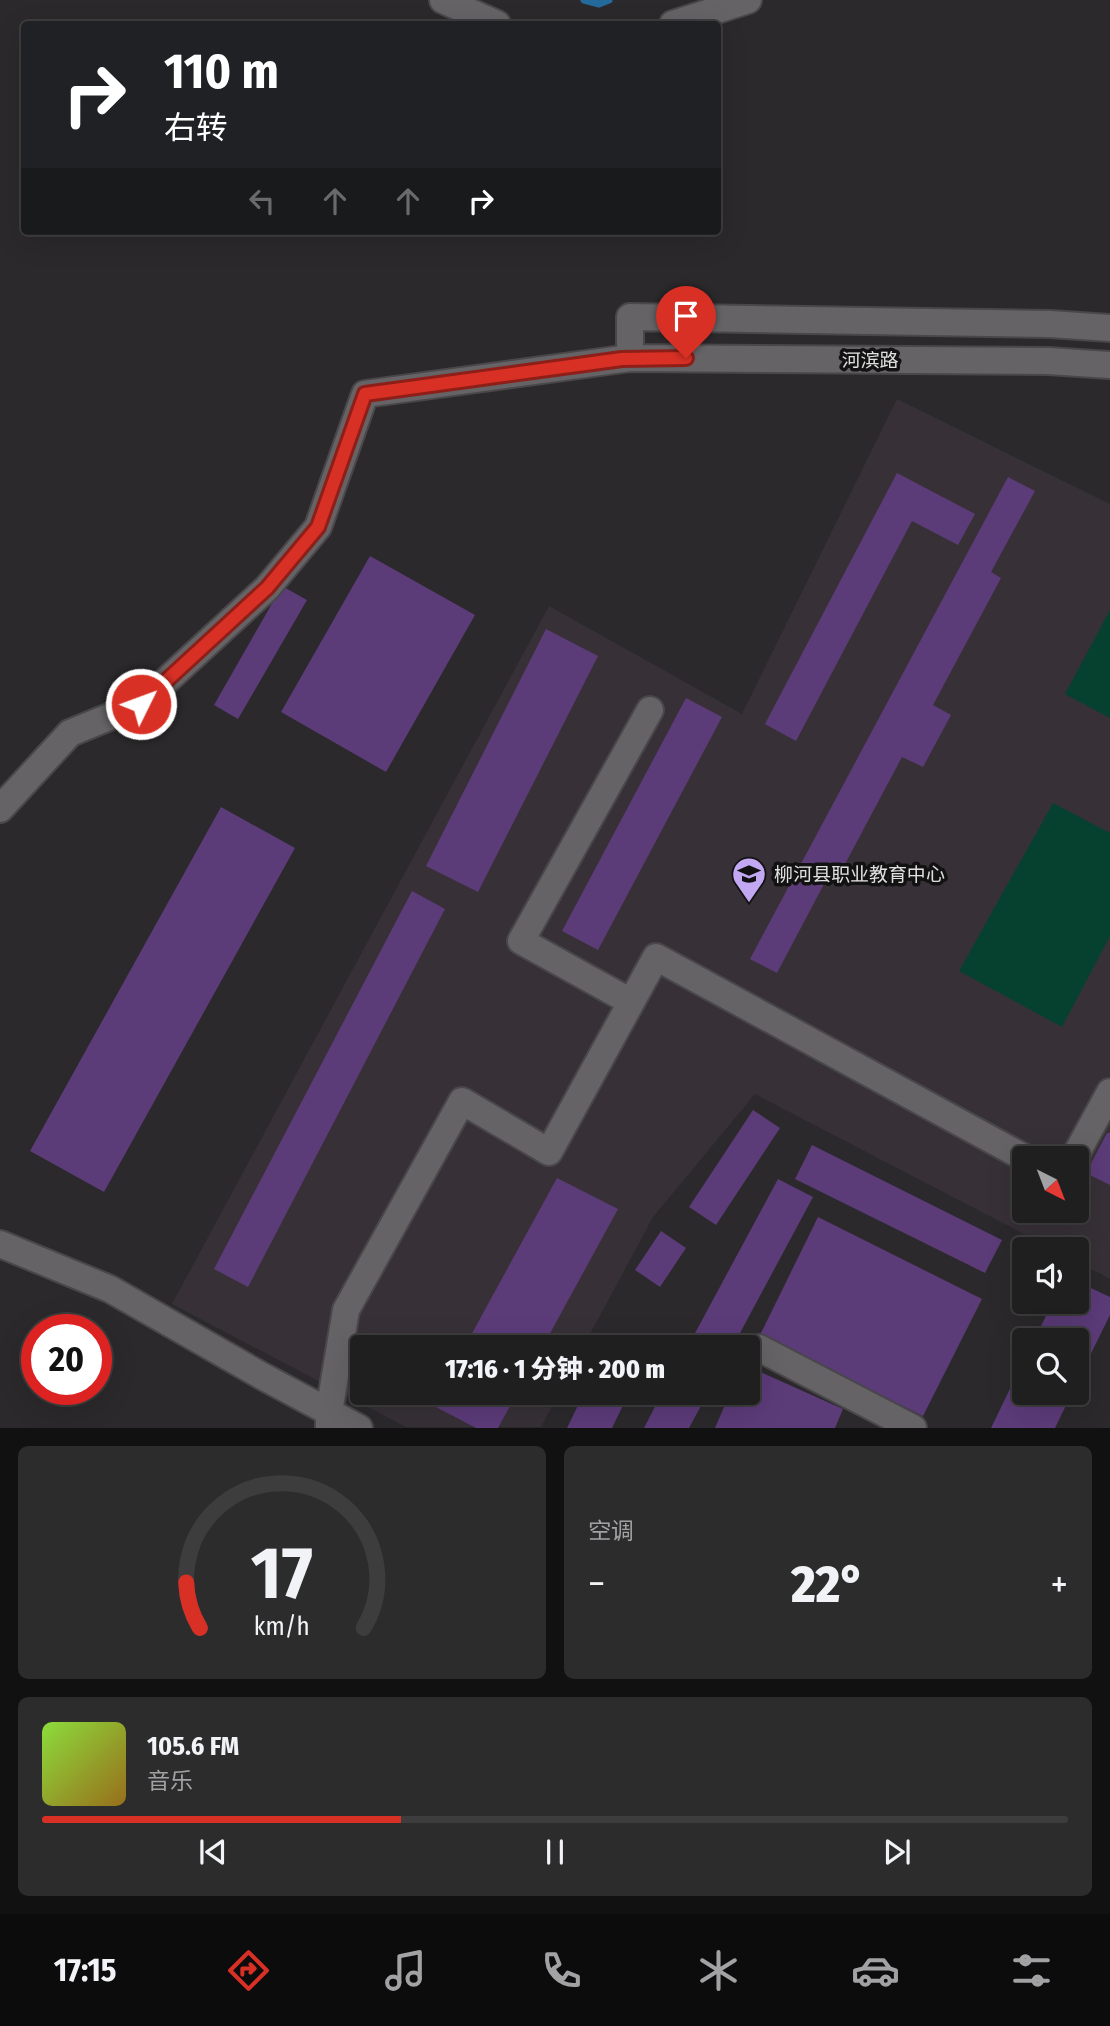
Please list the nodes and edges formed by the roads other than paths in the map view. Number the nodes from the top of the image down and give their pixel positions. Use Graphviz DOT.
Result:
graph roads {
  1 [pos="443,0"];
  2 [pos="748,0"];
  3 [pos="490,21"];
  4 [pos="682,21"];
  5 [pos="1110,328"];
  6 [pos="630,358"];
  7 [pos="1110,365"];
  8 [pos="650,710"];
  9 [pos="0,809"];
  10 [pos="631,1002"];
  11 [pos="1110,1093"];
  12 [pos="1081,1146"];
  13 [pos="1012,1151"];
  14 [pos="0,1244"];
  15 [pos="760,1349"];
  16 [pos="329,1420"];
  17 [pos="359,1427"];
  18 [pos="913,1427"];
  1 -- 3 [label="street"];
  2 -- 4 [label="street"];
  5 -- 6 [label="street, 河滨路"];
  6 -- 7 [label="street, 河滨路"];
  6 -- 9 [label="street, 河滨路"];
  8 -- 10 [label="street"];
  10 -- 13 [label="street"];
  10 -- 16 [label="street"];
  11 -- 12 [label="street"];
  14 -- 16 [label="street"];
  15 -- 18 [label="street"];
  16 -- 17 [label="street"];
}
